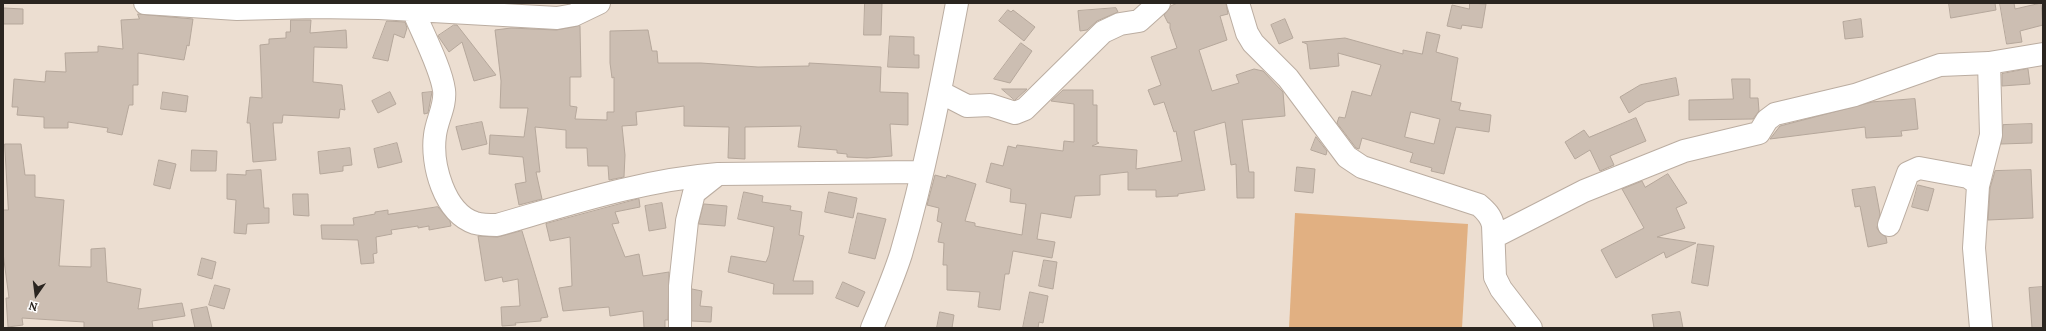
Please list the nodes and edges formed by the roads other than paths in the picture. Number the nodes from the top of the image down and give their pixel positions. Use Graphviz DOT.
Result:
graph roads {
  1 [pos="145,3"];
  2 [pos="599,3"];
  3 [pos="957,3"];
  4 [pos="1159,3"];
  5 [pos="1238,3"];
  6 [pos="413,10"];
  7 [pos="2043,54"];
  8 [pos="1988,63"];
  9 [pos="940,92"];
  10 [pos="922,172"];
  11 [pos="718,174"];
  12 [pos="1978,186"];
  13 [pos="1889,224"];
  14 [pos="1494,237"];
  15 [pos="680,328"];
  16 [pos="872,328"];
  17 [pos="1531,328"];
  18 [pos="1981,328"];
  1 -- 6 [label="street"];
  2 -- 6 [label="street"];
  3 -- 9 [label="street"];
  4 -- 9 [label="street"];
  5 -- 14 [label="street"];
  6 -- 11 [label="street"];
  7 -- 8 [label="street"];
  8 -- 12 [label="street"];
  8 -- 14 [label="street"];
  9 -- 10 [label="street"];
  10 -- 11 [label="street"];
  10 -- 16 [label="street"];
  11 -- 15 [label="street"];
  12 -- 13 [label="street"];
  12 -- 18 [label="street"];
  14 -- 17 [label="street"];
}
